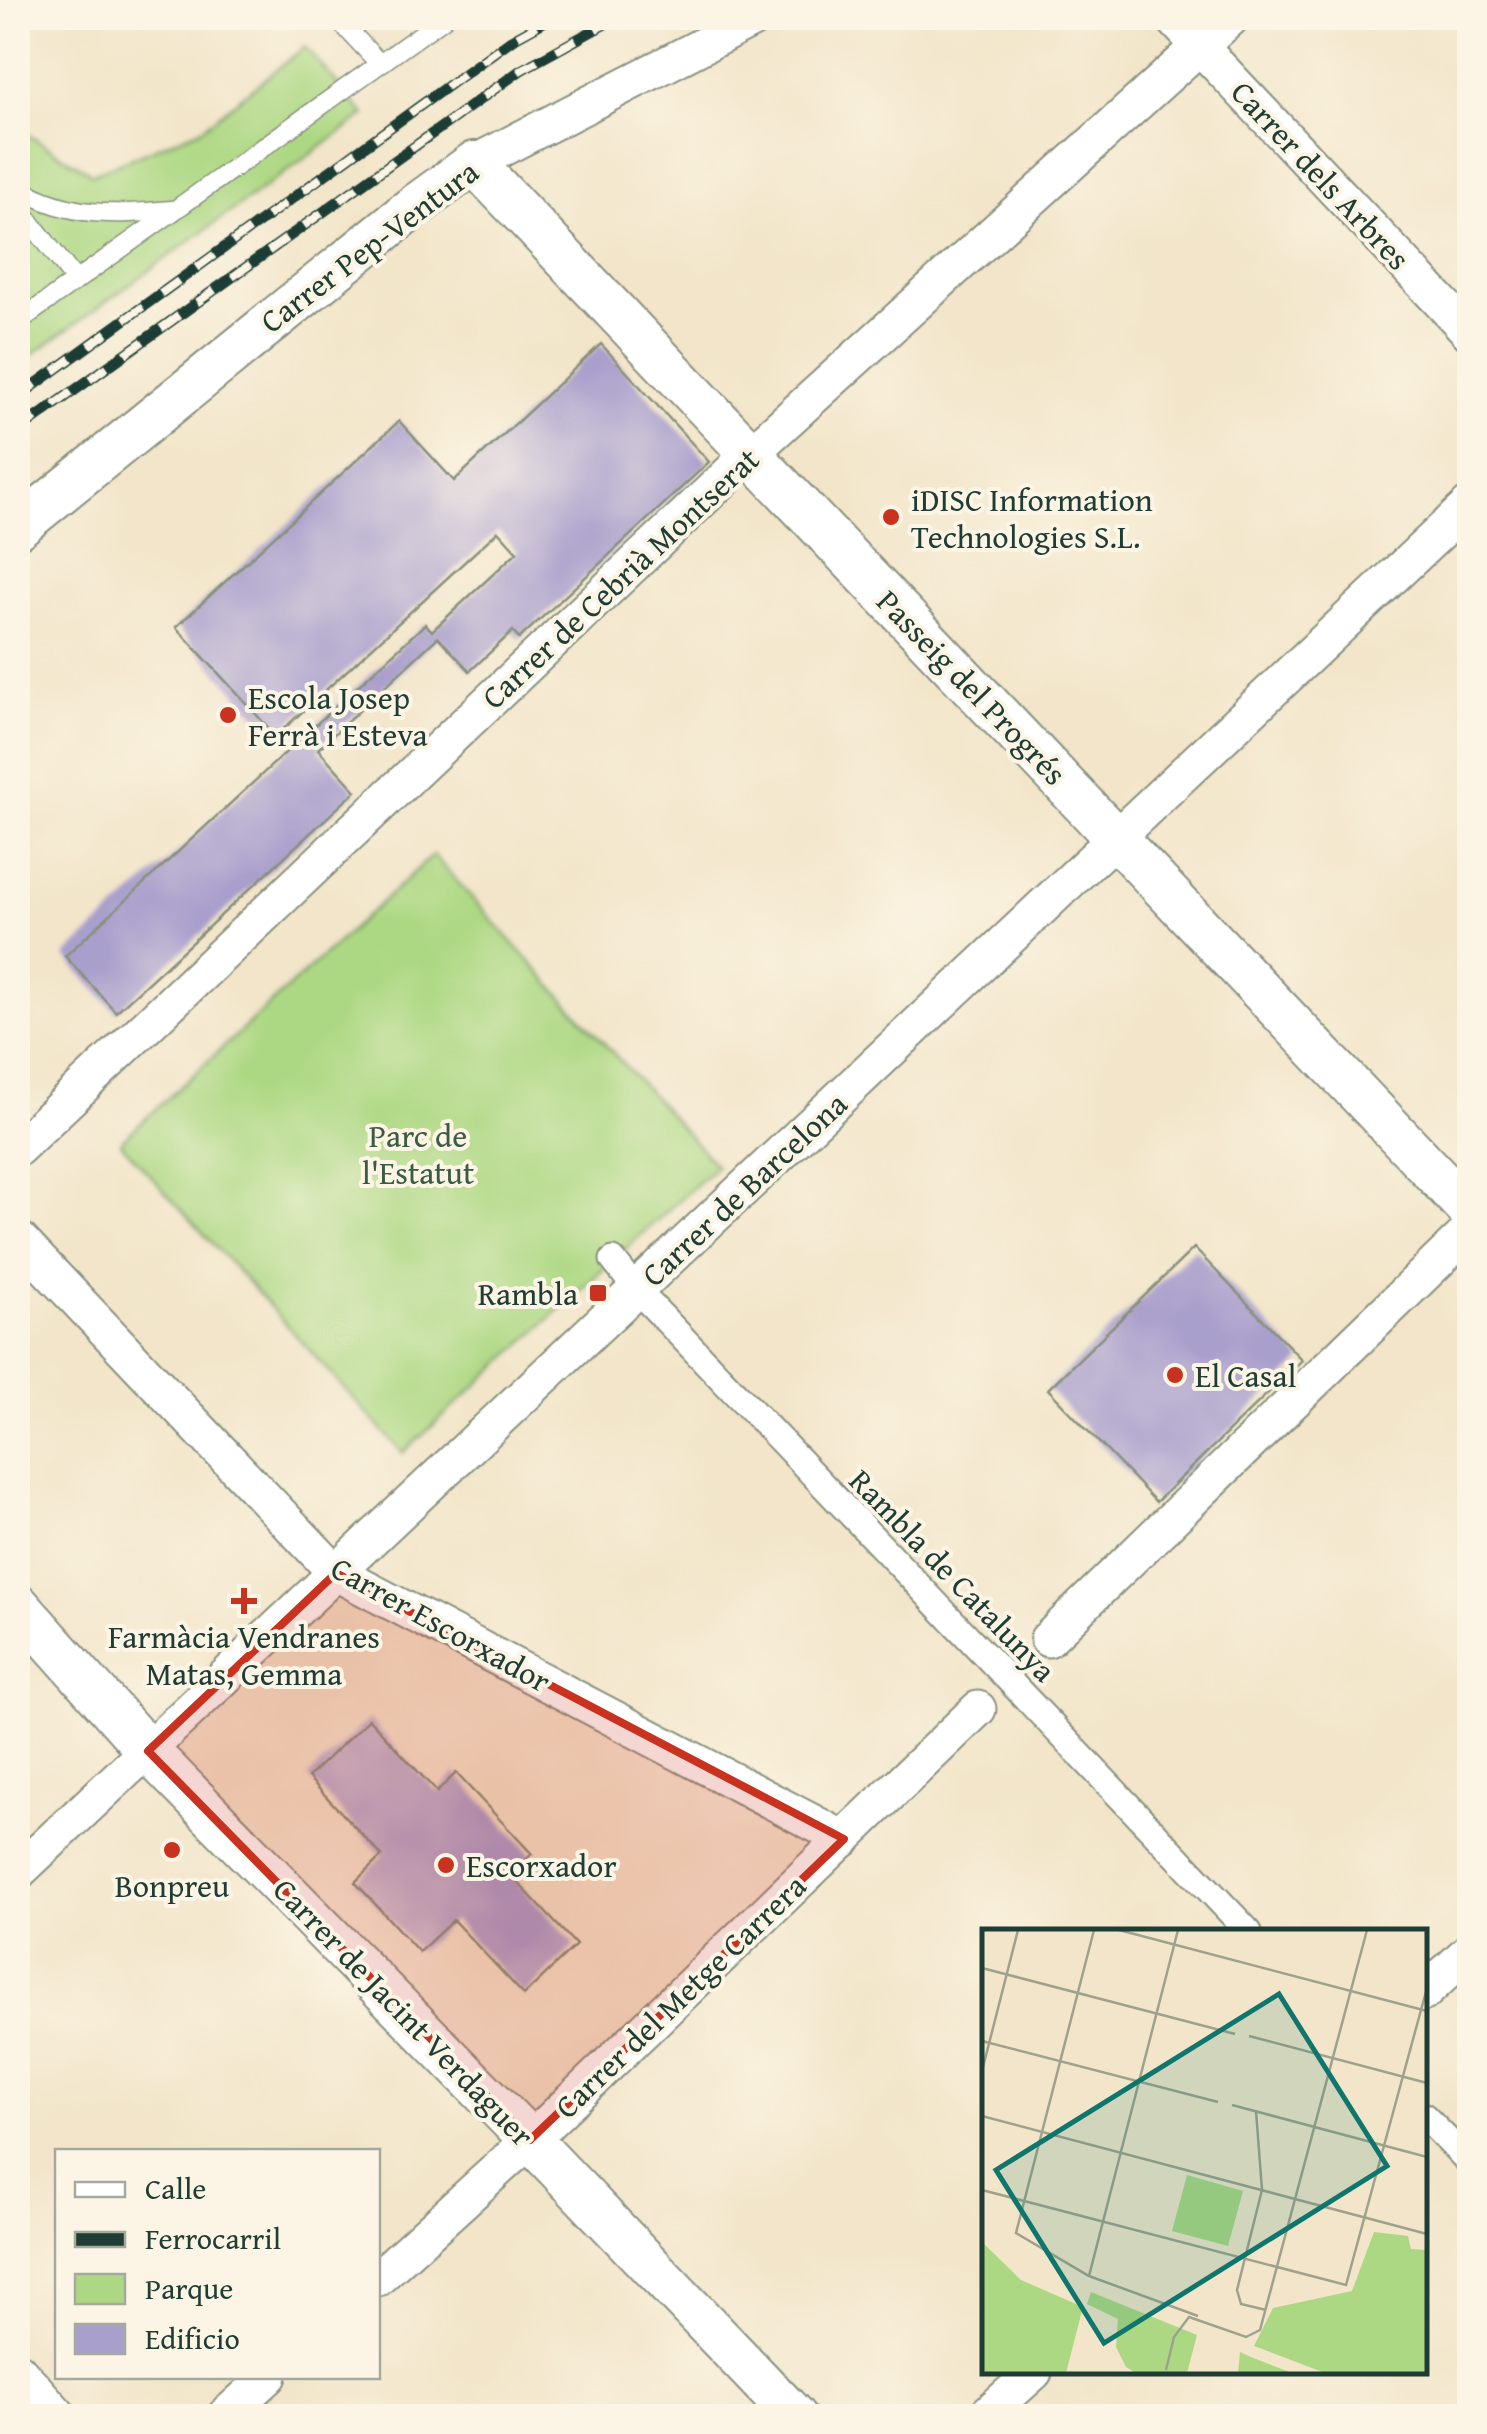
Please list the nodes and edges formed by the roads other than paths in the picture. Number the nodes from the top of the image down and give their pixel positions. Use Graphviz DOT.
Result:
graph roads {
  1 [pos="338,18"];
  2 [pos="444,18"];
  3 [pos="756,18"];
  4 [pos="1173,18"];
  5 [pos="1231,18"];
  6 [pos="1201,47"];
  7 [pos="378,62"];
  8 [pos="474,163"];
  9 [pos="18,188"];
  10 [pos="18,206"];
  11 [pos="172,210"];
  12 [pos="76,281"];
  13 [pos="18,322"];
  14 [pos="1470,333"];
  15 [pos="750,454"];
  16 [pos="1470,504"];
  17 [pos="18,527"];
  18 [pos="1114,837"];
  19 [pos="18,1148"];
  20 [pos="1470,1211"];
  21 [pos="1470,1230"];
  22 [pos="18,1238"];
  23 [pos="613,1260"];
  24 [pos="636,1290"];
  25 [pos="336,1573"];
  26 [pos="18,1606"];
  27 [pos="1048,1639"];
  28 [pos="978,1709"];
  29 [pos="148,1752"];
  30 [pos="844,1839"];
  31 [pos="18,1872"];
  32 [pos="1246,1929"];
  33 [pos="1470,1950"];
  34 [pos="1427,1990"];
  35 [pos="1427,2119"];
  36 [pos="530,2140"];
  37 [pos="1470,2163"];
  38 [pos="380,2276"];
  39 [pos="18,2370"];
  40 [pos="1032,2374"];
  41 [pos="266,2379"];
  42 [pos="59,2416"];
  43 [pos="225,2416"];
  44 [pos="794,2416"];
  45 [pos="985,2416"];
  1 -- 7 [label="lane"];
  2 -- 7 [label="lane"];
  3 -- 8 [label="street, Carrer Pep-Ventura"];
  4 -- 6 [label="street, Carrer dels Arbres"];
  5 -- 6 [label="street, Carrer de Cebrià Montserat"];
  6 -- 14 [label="street, Carrer dels Arbres"];
  6 -- 15 [label="street, Carrer de Cebrià Montserat"];
  7 -- 11 [label="lane"];
  8 -- 15 [label="street, Passeig del Progrés"];
  8 -- 17 [label="street, Carrer Pep-Ventura"];
  9 -- 11 [label="lane"];
  10 -- 12 [label="lane"];
  11 -- 12 [label="lane"];
  12 -- 13 [label="lane"];
  15 -- 18 [label="street, Passeig del Progrés"];
  15 -- 19 [label="street, Carrer de Cebrià Montserat"];
  16 -- 18 [label="street, Carrer de Barcelona"];
  18 -- 20 [label="street, Passeig del Progrés"];
  18 -- 24 [label="street, Carrer de Barcelona"];
  21 -- 27 [label="street"];
  22 -- 25 [label="street, Carrer Escorxador"];
  23 -- 24 [label="street, Rambla de Catalunya"];
  24 -- 25 [label="street, Carrer de Barcelona"];
  24 -- 32 [label="street, Rambla de Catalunya"];
  25 -- 29 [label="street, Carrer de Barcelona"];
  25 -- 30 [label="street, Carrer Escorxador"];
  26 -- 29 [label="street, Carrer de Jacint Verdaguer"];
  28 -- 30 [label="street, Carrer del Metge Carrera"];
  29 -- 31 [label="street, Carrer de Barcelona"];
  29 -- 36 [label="street, Carrer de Jacint Verdaguer"];
  30 -- 36 [label="street, Carrer del Metge Carrera"];
  33 -- 34 [label="street"];
  35 -- 37 [label="street"];
  36 -- 38 [label="street, Carrer del Metge Carrera"];
  36 -- 44 [label="street, Carrer de Jacint Verdaguer"];
  39 -- 42 [label="street"];
  40 -- 45 [label="street"];
  41 -- 43 [label="street"];
}
